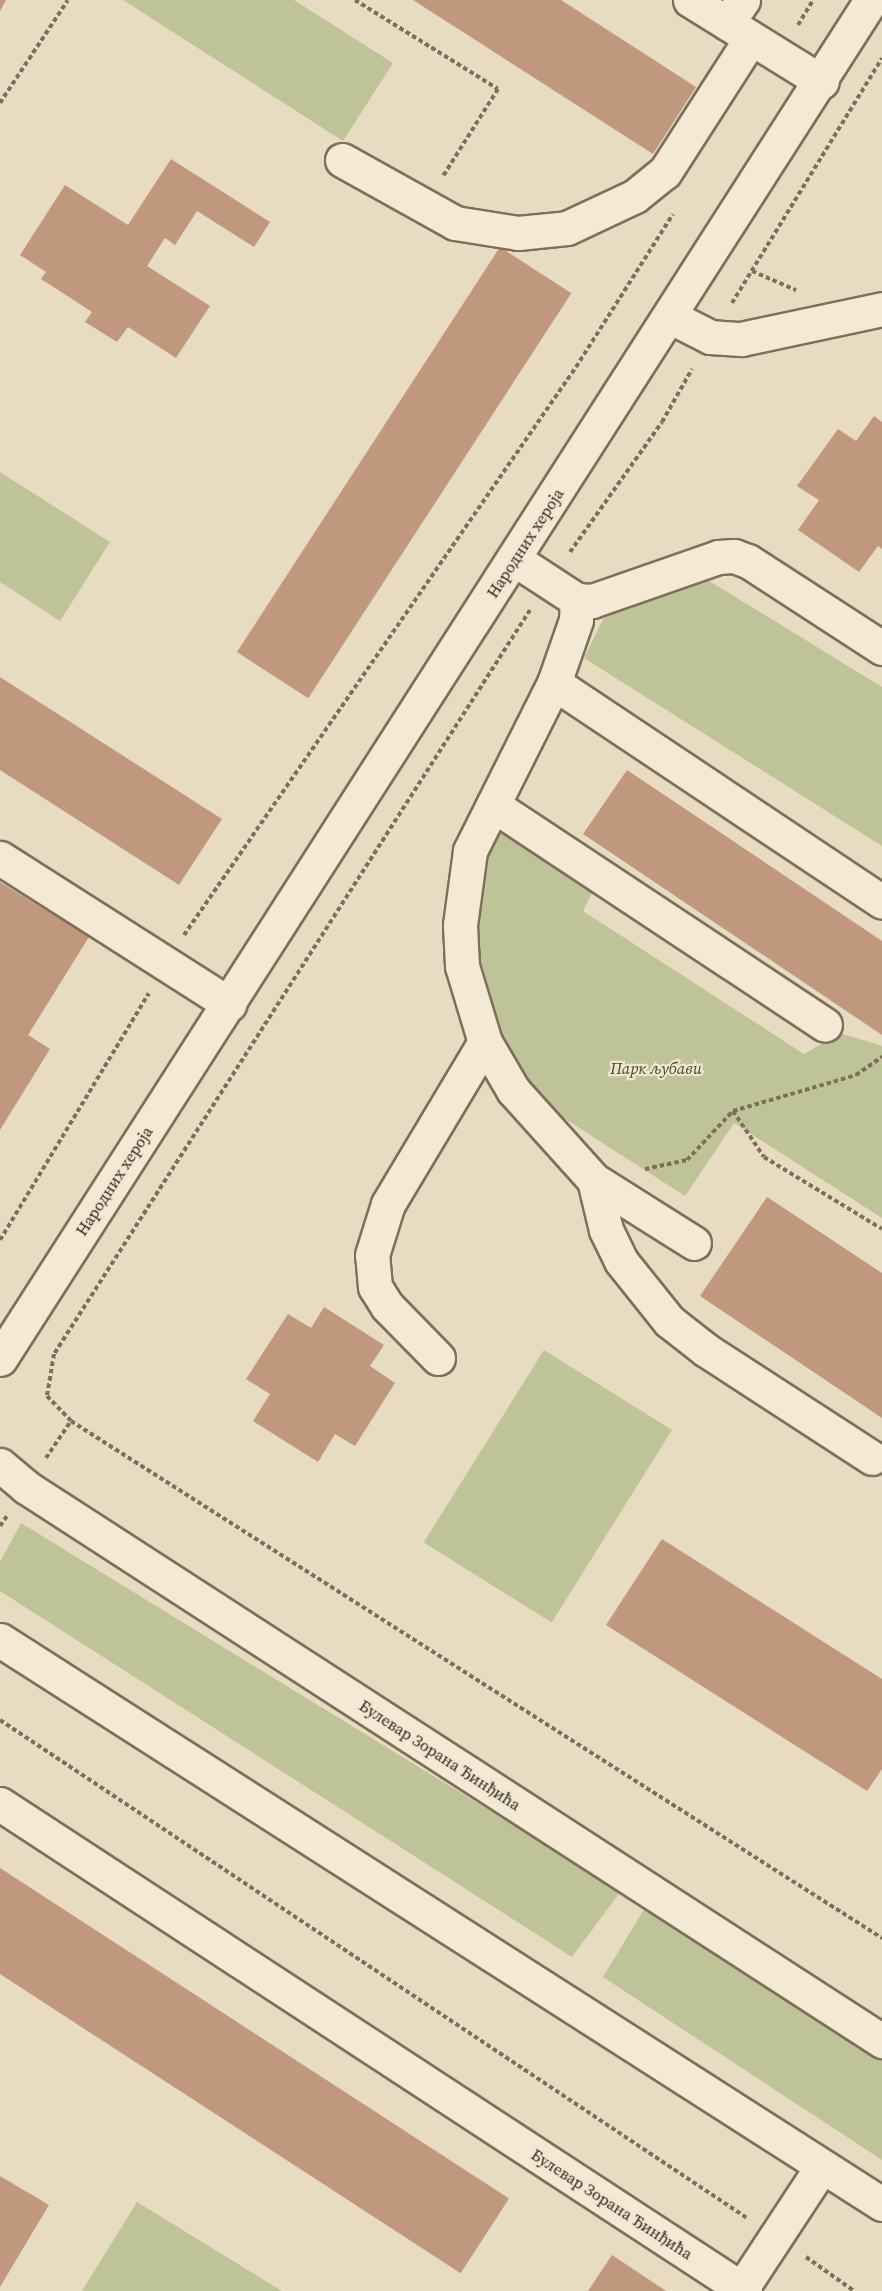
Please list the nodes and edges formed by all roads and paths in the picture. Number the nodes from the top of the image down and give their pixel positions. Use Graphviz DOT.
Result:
graph roads {
  1 [pos="68,0"];
  2 [pos="355,0"];
  3 [pos="690,0"];
  4 [pos="813,0"];
  5 [pos="871,0"];
  6 [pos="750,29"];
  7 [pos="882,58"];
  8 [pos="822,82"];
  9 [pos="0,103"];
  10 [pos="342,160"];
  11 [pos="425,205"];
  12 [pos="677,208"];
  13 [pos="882,309"];
  14 [pos="671,317"];
  15 [pos="710,337"];
  16 [pos="514,559"];
  17 [pos="549,581"];
  18 [pos="577,600"];
  19 [pos="882,648"];
  20 [pos="554,683"];
  21 [pos="493,805"];
  22 [pos="0,858"];
  23 [pos="882,902"];
  24 [pos="166,965"];
  25 [pos="229,1004"];
  26 [pos="825,1024"];
  27 [pos="485,1042"];
  28 [pos="882,1057"];
  29 [pos="733,1111"];
  30 [pos="594,1180"];
  31 [pos="882,1229"];
  32 [pos="0,1240"];
  33 [pos="694,1243"];
  34 [pos="438,1358"];
  35 [pos="0,1359"];
  36 [pos="872,1458"];
  37 [pos="0,1465"];
  38 [pos="0,1640"];
  39 [pos="0,1720"];
  40 [pos="0,1804"];
  41 [pos="882,1938"];
  42 [pos="882,2041"];
  43 [pos="822,2166"];
  44 [pos="882,2204"];
  45 [pos="775,2236"];
  46 [pos="742,2290"];
  47 [pos="854,2291"];
  1 -- 9 [label="path"];
  2 -- 11 [label="path"];
  3 -- 6 [label="street"];
  4 -- 6 [label="path"];
  5 -- 8 [label="street, Народних хероја"];
  6 -- 8 [label="street"];
  6 -- 11 [label="street"];
  7 -- 15 [label="path"];
  8 -- 14 [label="street, Народних хероја"];
  10 -- 11 [label="street"];
  12 -- 24 [label="path"];
  13 -- 15 [label="street"];
  14 -- 15 [label="street"];
  14 -- 16 [label="street, Народних хероја"];
  15 -- 17 [label="path"];
  16 -- 17 [label="street"];
  16 -- 25 [label="street, Народних хероја"];
  17 -- 18 [label="street"];
  17 -- 41 [label="path"];
  18 -- 19 [label="street"];
  18 -- 20 [label="street"];
  20 -- 21 [label="street"];
  20 -- 23 [label="street"];
  21 -- 26 [label="street"];
  21 -- 27 [label="street"];
  22 -- 24 [label="street"];
  24 -- 25 [label="street"];
  24 -- 32 [label="path"];
  25 -- 35 [label="street, Народних хероја"];
  27 -- 30 [label="street"];
  27 -- 34 [label="street"];
  28 -- 29 [label="path"];
  29 -- 30 [label="path"];
  29 -- 31 [label="path"];
  30 -- 33 [label="street"];
  30 -- 36 [label="street"];
  37 -- 42 [label="street, Булевар Зорана Ђинђића"];
  38 -- 43 [label="street"];
  39 -- 45 [label="path"];
  40 -- 46 [label="street, Булевар Зорана Ђинђића"];
  43 -- 44 [label="street"];
  43 -- 45 [label="street, Булевар Зорана Ђинђића"];
  45 -- 46 [label="street, Булевар Зорана Ђинђића"];
  45 -- 47 [label="path"];
}
